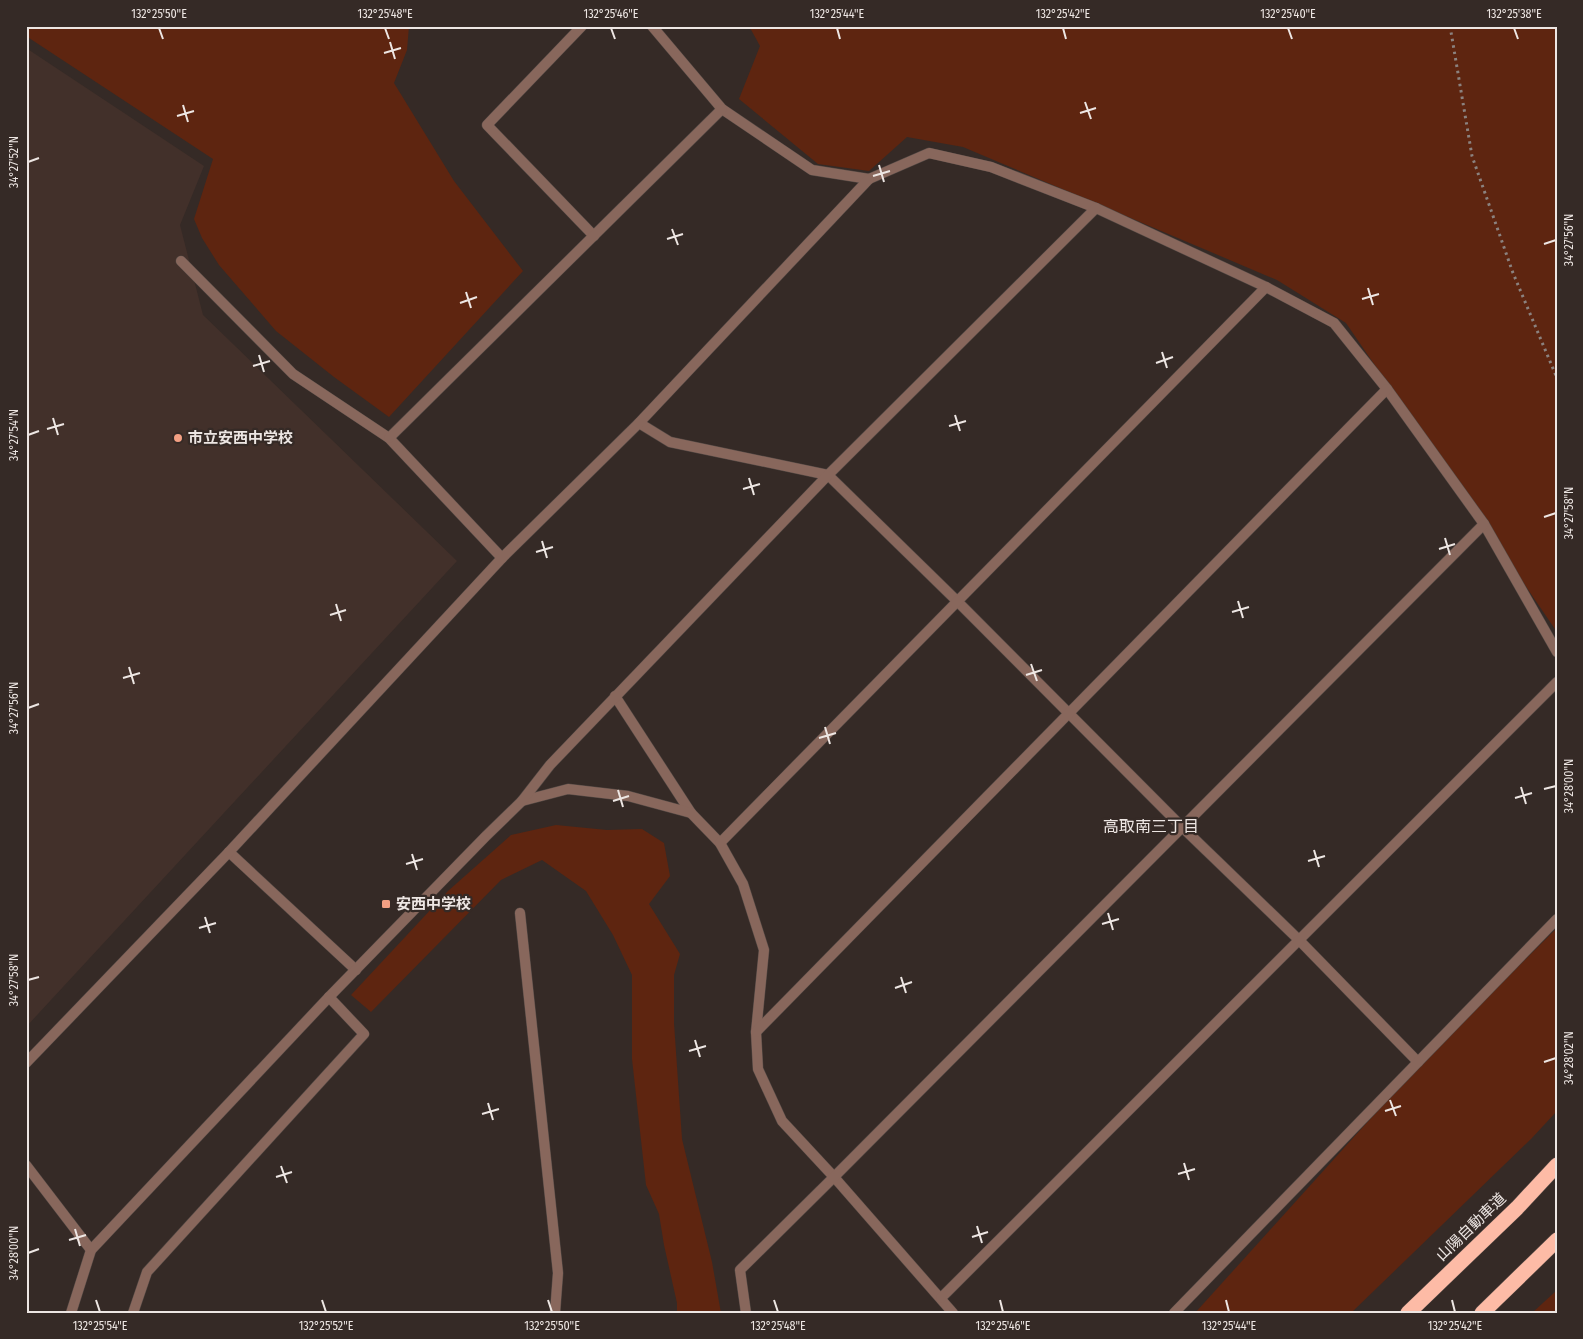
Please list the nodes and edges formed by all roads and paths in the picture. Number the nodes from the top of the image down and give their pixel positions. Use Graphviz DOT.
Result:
graph roads {
  1 [pos="582,26"];
  2 [pos="652,26"];
  3 [pos="1450,26"];
  4 [pos="722,109"];
  5 [pos="869,179"];
  6 [pos="1096,208"];
  7 [pos="594,236"];
  8 [pos="181,261"];
  9 [pos="1266,287"];
  10 [pos="1557,378"];
  11 [pos="1387,389"];
  12 [pos="639,423"];
  13 [pos="390,438"];
  14 [pos="828,475"];
  15 [pos="1484,524"];
  16 [pos="502,558"];
  17 [pos="957,601"];
  18 [pos="1557,652"];
  19 [pos="1557,682"];
  20 [pos="615,696"];
  21 [pos="1068,714"];
  22 [pos="522,801"];
  23 [pos="691,813"];
  24 [pos="1181,826"];
  25 [pos="720,843"];
  26 [pos="229,852"];
  27 [pos="520,913"];
  28 [pos="1557,919"];
  29 [pos="1298,939"];
  30 [pos="356,970"];
  31 [pos="329,997"];
  32 [pos="756,1032"];
  33 [pos="1418,1062"];
  34 [pos="26,1063"];
  35 [pos="26,1165"];
  36 [pos="1557,1165"];
  37 [pos="834,1177"];
  38 [pos="1557,1240"];
  39 [pos="91,1250"];
  40 [pos="940,1298"];
  41 [pos="71,1313"];
  42 [pos="133,1313"];
  43 [pos="555,1313"];
  44 [pos="746,1313"];
  45 [pos="953,1313"];
  46 [pos="1174,1313"];
  47 [pos="1408,1313"];
  48 [pos="1482,1313"];
  1 -- 7 [label="street"];
  2 -- 4 [label="street"];
  3 -- 10 [label="path"];
  4 -- 5 [label="street"];
  4 -- 7 [label="street"];
  5 -- 6 [label="street"];
  5 -- 12 [label="street"];
  6 -- 9 [label="street"];
  6 -- 14 [label="street"];
  7 -- 13 [label="street"];
  8 -- 13 [label="street"];
  9 -- 11 [label="street"];
  9 -- 17 [label="street"];
  11 -- 15 [label="street"];
  11 -- 21 [label="street"];
  12 -- 14 [label="street"];
  12 -- 16 [label="street"];
  13 -- 16 [label="street"];
  14 -- 17 [label="street"];
  14 -- 20 [label="street"];
  15 -- 18 [label="street"];
  15 -- 24 [label="street"];
  16 -- 26 [label="street"];
  17 -- 21 [label="street"];
  17 -- 25 [label="street"];
  19 -- 29 [label="street"];
  20 -- 22 [label="street"];
  20 -- 23 [label="street"];
  21 -- 24 [label="street"];
  21 -- 32 [label="street"];
  22 -- 23 [label="street"];
  22 -- 30 [label="street"];
  23 -- 25 [label="street"];
  24 -- 29 [label="street"];
  24 -- 37 [label="street"];
  25 -- 32 [label="street"];
  26 -- 30 [label="street"];
  26 -- 34 [label="street"];
  27 -- 43 [label="street"];
  28 -- 33 [label="street"];
  29 -- 33 [label="street"];
  29 -- 40 [label="street"];
  30 -- 31 [label="street"];
  31 -- 39 [label="street"];
  31 -- 42 [label="street"];
  32 -- 37 [label="street"];
  33 -- 46 [label="street"];
  35 -- 39 [label="street"];
  36 -- 47 [label="highway, 山陽自動車道"];
  37 -- 40 [label="street"];
  37 -- 44 [label="street"];
  38 -- 48 [label="highway"];
  39 -- 41 [label="street"];
  40 -- 45 [label="street"];
}
